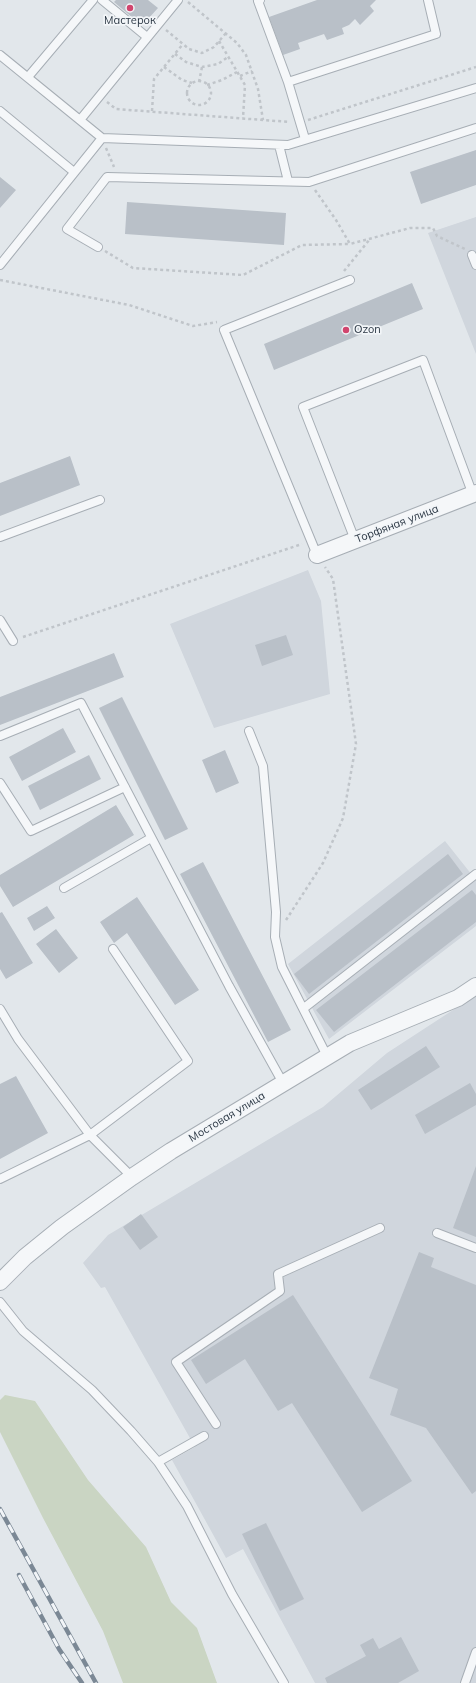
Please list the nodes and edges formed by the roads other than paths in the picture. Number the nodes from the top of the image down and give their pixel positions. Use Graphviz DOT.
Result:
graph roads {
  1 [pos="93,0"];
  2 [pos="102,0"];
  3 [pos="178,0"];
  4 [pos="260,0"];
  5 [pos="428,0"];
  6 [pos="148,37"];
  7 [pos="0,55"];
  8 [pos="28,77"];
  9 [pos="288,82"];
  10 [pos="476,88"];
  11 [pos="0,111"];
  12 [pos="80,120"];
  13 [pos="476,128"];
  14 [pos="102,138"];
  15 [pos="305,139"];
  16 [pos="279,145"];
  17 [pos="74,172"];
  18 [pos="288,181"];
  19 [pos="98,247"];
  20 [pos="472,255"];
  21 [pos="476,264"];
  22 [pos="0,265"];
  23 [pos="350,280"];
  24 [pos="475,494"];
  25 [pos="100,500"];
  26 [pos="0,537"];
  27 [pos="355,540"];
  28 [pos="314,548"];
  29 [pos="0,620"];
  30 [pos="13,641"];
  31 [pos="249,732"];
  32 [pos="0,736"];
  33 [pos="0,784"];
  34 [pos="125,786"];
  35 [pos="151,838"];
  36 [pos="476,874"];
  37 [pos="64,888"];
  38 [pos="113,949"];
  39 [pos="476,986"];
  40 [pos="304,1008"];
  41 [pos="0,1009"];
  42 [pos="327,1056"];
  43 [pos="283,1083"];
  44 [pos="90,1135"];
  45 [pos="132,1177"];
  46 [pos="0,1179"];
  47 [pos="380,1228"];
  48 [pos="436,1233"];
  49 [pos="476,1248"];
  50 [pos="0,1282"];
  51 [pos="0,1302"];
  52 [pos="216,1424"];
  53 [pos="204,1436"];
  54 [pos="158,1462"];
  55 [pos="476,1652"];
  56 [pos="284,1683"];
  57 [pos="465,1683"];
  1 -- 8 [label="lane"];
  2 -- 6 [label="lane"];
  3 -- 6 [label="lane"];
  4 -- 9 [label="lane"];
  5 -- 9 [label="lane"];
  6 -- 12 [label="lane"];
  7 -- 8 [label="lane"];
  8 -- 12 [label="lane"];
  9 -- 15 [label="lane"];
  10 -- 15 [label="lane"];
  11 -- 17 [label="lane"];
  12 -- 14 [label="lane"];
  13 -- 18 [label="lane"];
  14 -- 16 [label="lane"];
  14 -- 17 [label="lane"];
  15 -- 16 [label="lane"];
  16 -- 18 [label="lane"];
  17 -- 22 [label="lane"];
  18 -- 19 [label="lane"];
  20 -- 21 [label="lane"];
  23 -- 28 [label="lane"];
  24 -- 27 [label="street, Торфяная улица"];
  24 -- 27 [label="lane"];
  25 -- 26 [label="lane"];
  27 -- 28 [label="street, Торфяная улица"];
  29 -- 30 [label="lane"];
  31 -- 40 [label="lane"];
  32 -- 34 [label="lane"];
  33 -- 34 [label="lane"];
  34 -- 35 [label="lane"];
  35 -- 37 [label="lane"];
  35 -- 43 [label="lane"];
  36 -- 40 [label="lane"];
  38 -- 44 [label="lane"];
  39 -- 42 [label="street, Мостовая улица"];
  40 -- 42 [label="lane"];
  41 -- 44 [label="lane"];
  42 -- 43 [label="street, Мостовая улица"];
  43 -- 45 [label="street, Мостовая улица"];
  44 -- 45 [label="lane"];
  44 -- 46 [label="lane"];
  45 -- 50 [label="street, Мостовая улица"];
  47 -- 52 [label="lane"];
  48 -- 49 [label="lane"];
  51 -- 54 [label="lane"];
  53 -- 54 [label="lane"];
  54 -- 56 [label="lane"];
  55 -- 57 [label="lane"];
}
